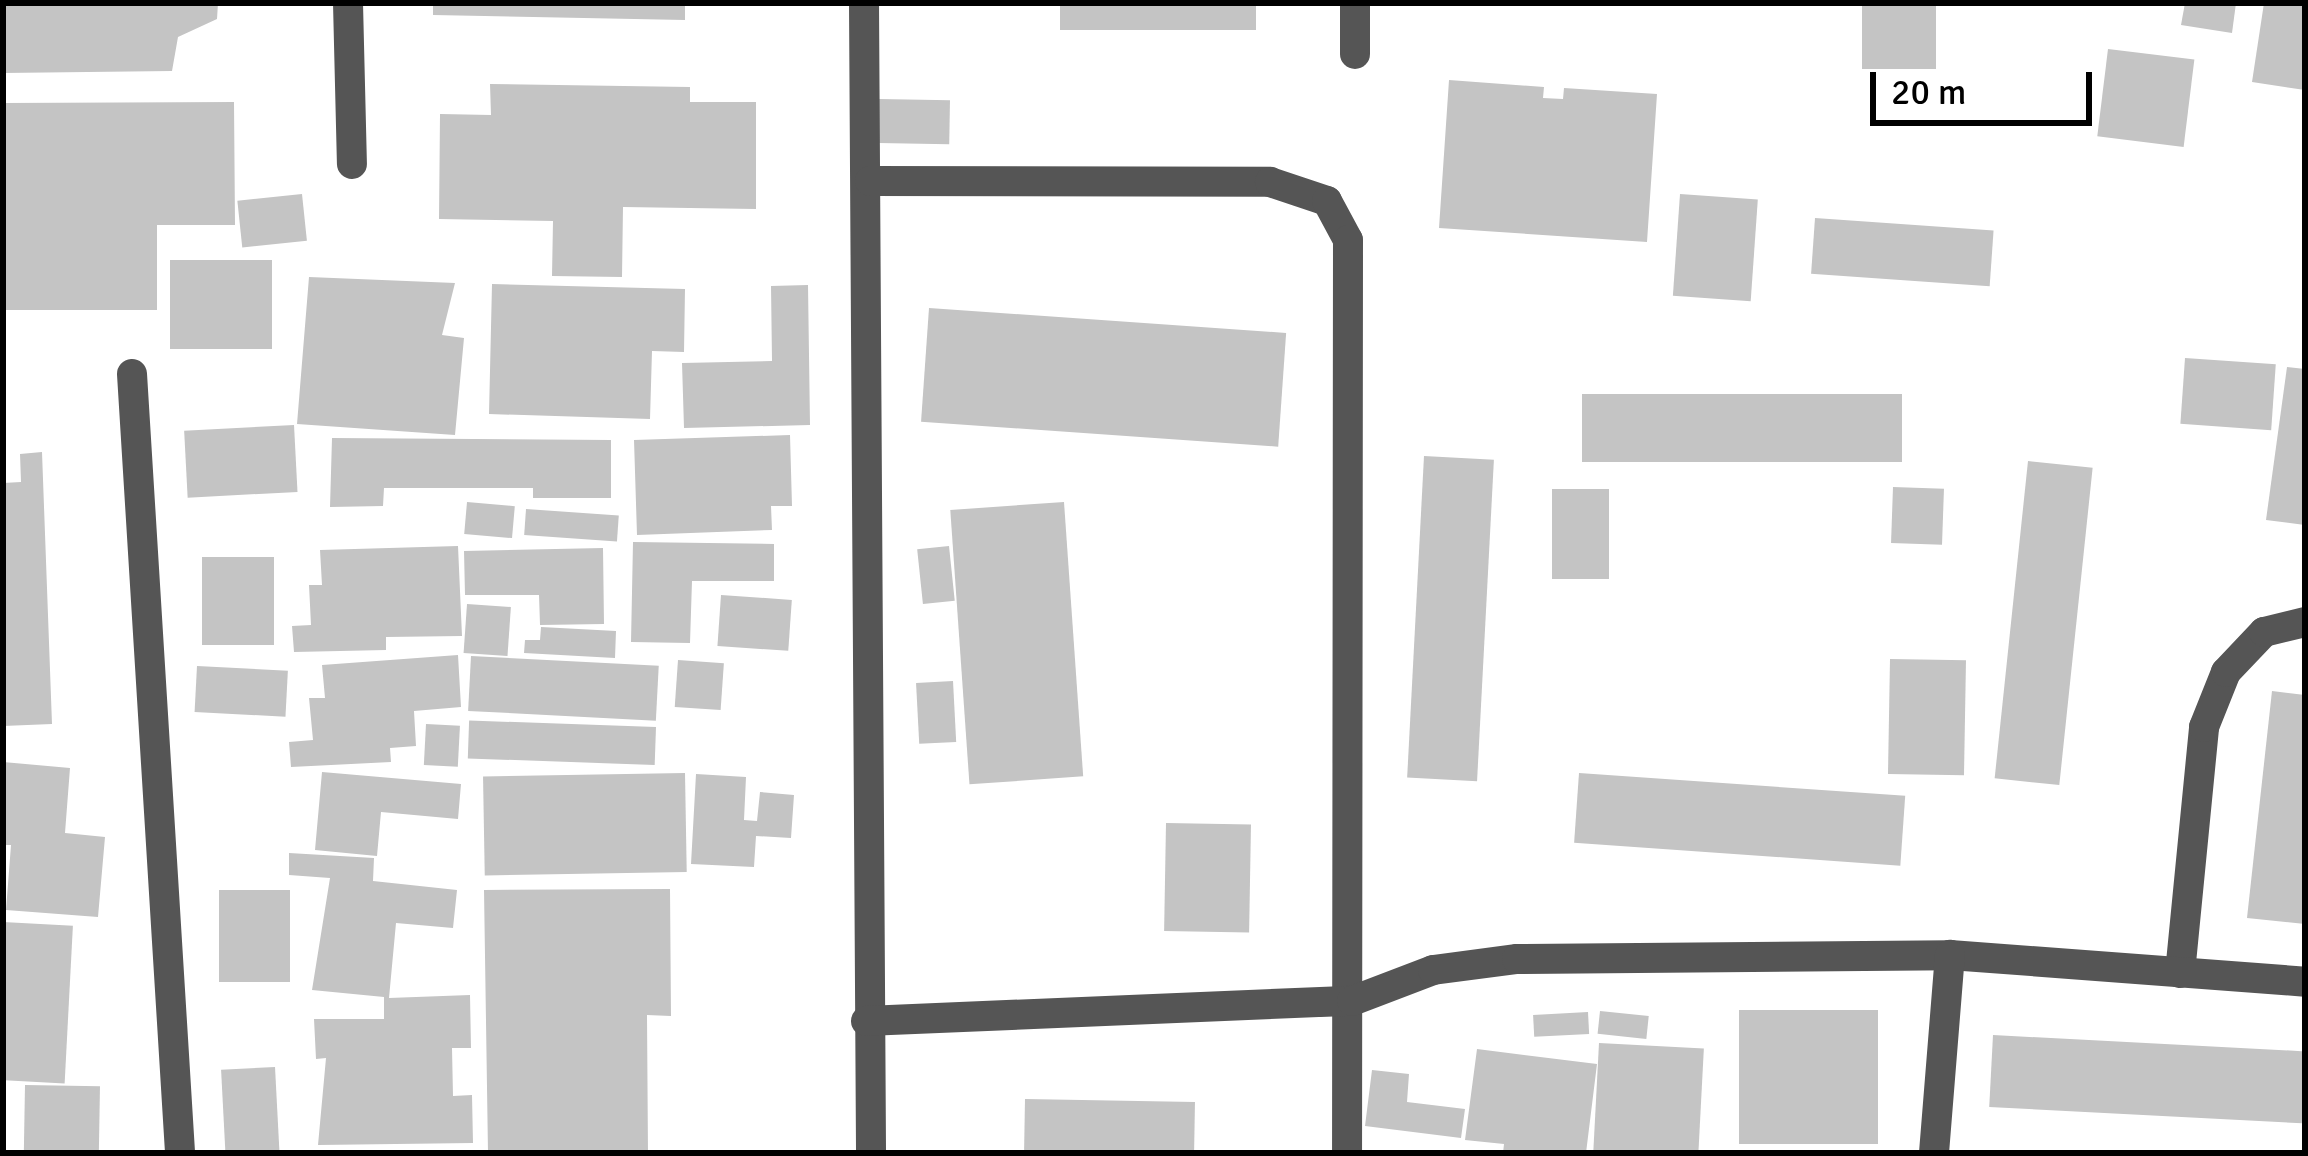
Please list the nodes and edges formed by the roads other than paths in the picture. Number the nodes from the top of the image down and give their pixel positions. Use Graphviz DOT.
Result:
graph roads {
  1 [pos="348,3"];
  2 [pos="864,3"];
  3 [pos="1355,3"];
  4 [pos="1355,54"];
  5 [pos="352,164"];
  6 [pos="870,181"];
  7 [pos="132,374"];
  8 [pos="2305,622"];
  9 [pos="1950,956"];
  10 [pos="2180,973"];
  11 [pos="2305,982"];
  12 [pos="1352,1000"];
  13 [pos="866,1021"];
  14 [pos="180,1153"];
  15 [pos="871,1153"];
  16 [pos="1347,1153"];
  17 [pos="1934,1153"];
  1 -- 5 [label="street"];
  2 -- 6 [label="street"];
  3 -- 4 [label="street"];
  6 -- 12 [label="street"];
  6 -- 13 [label="street"];
  7 -- 14 [label="street"];
  8 -- 10 [label="street"];
  9 -- 10 [label="street"];
  9 -- 12 [label="street"];
  9 -- 17 [label="street"];
  10 -- 11 [label="street"];
  12 -- 13 [label="street"];
  12 -- 16 [label="street"];
  13 -- 15 [label="street"];
}
